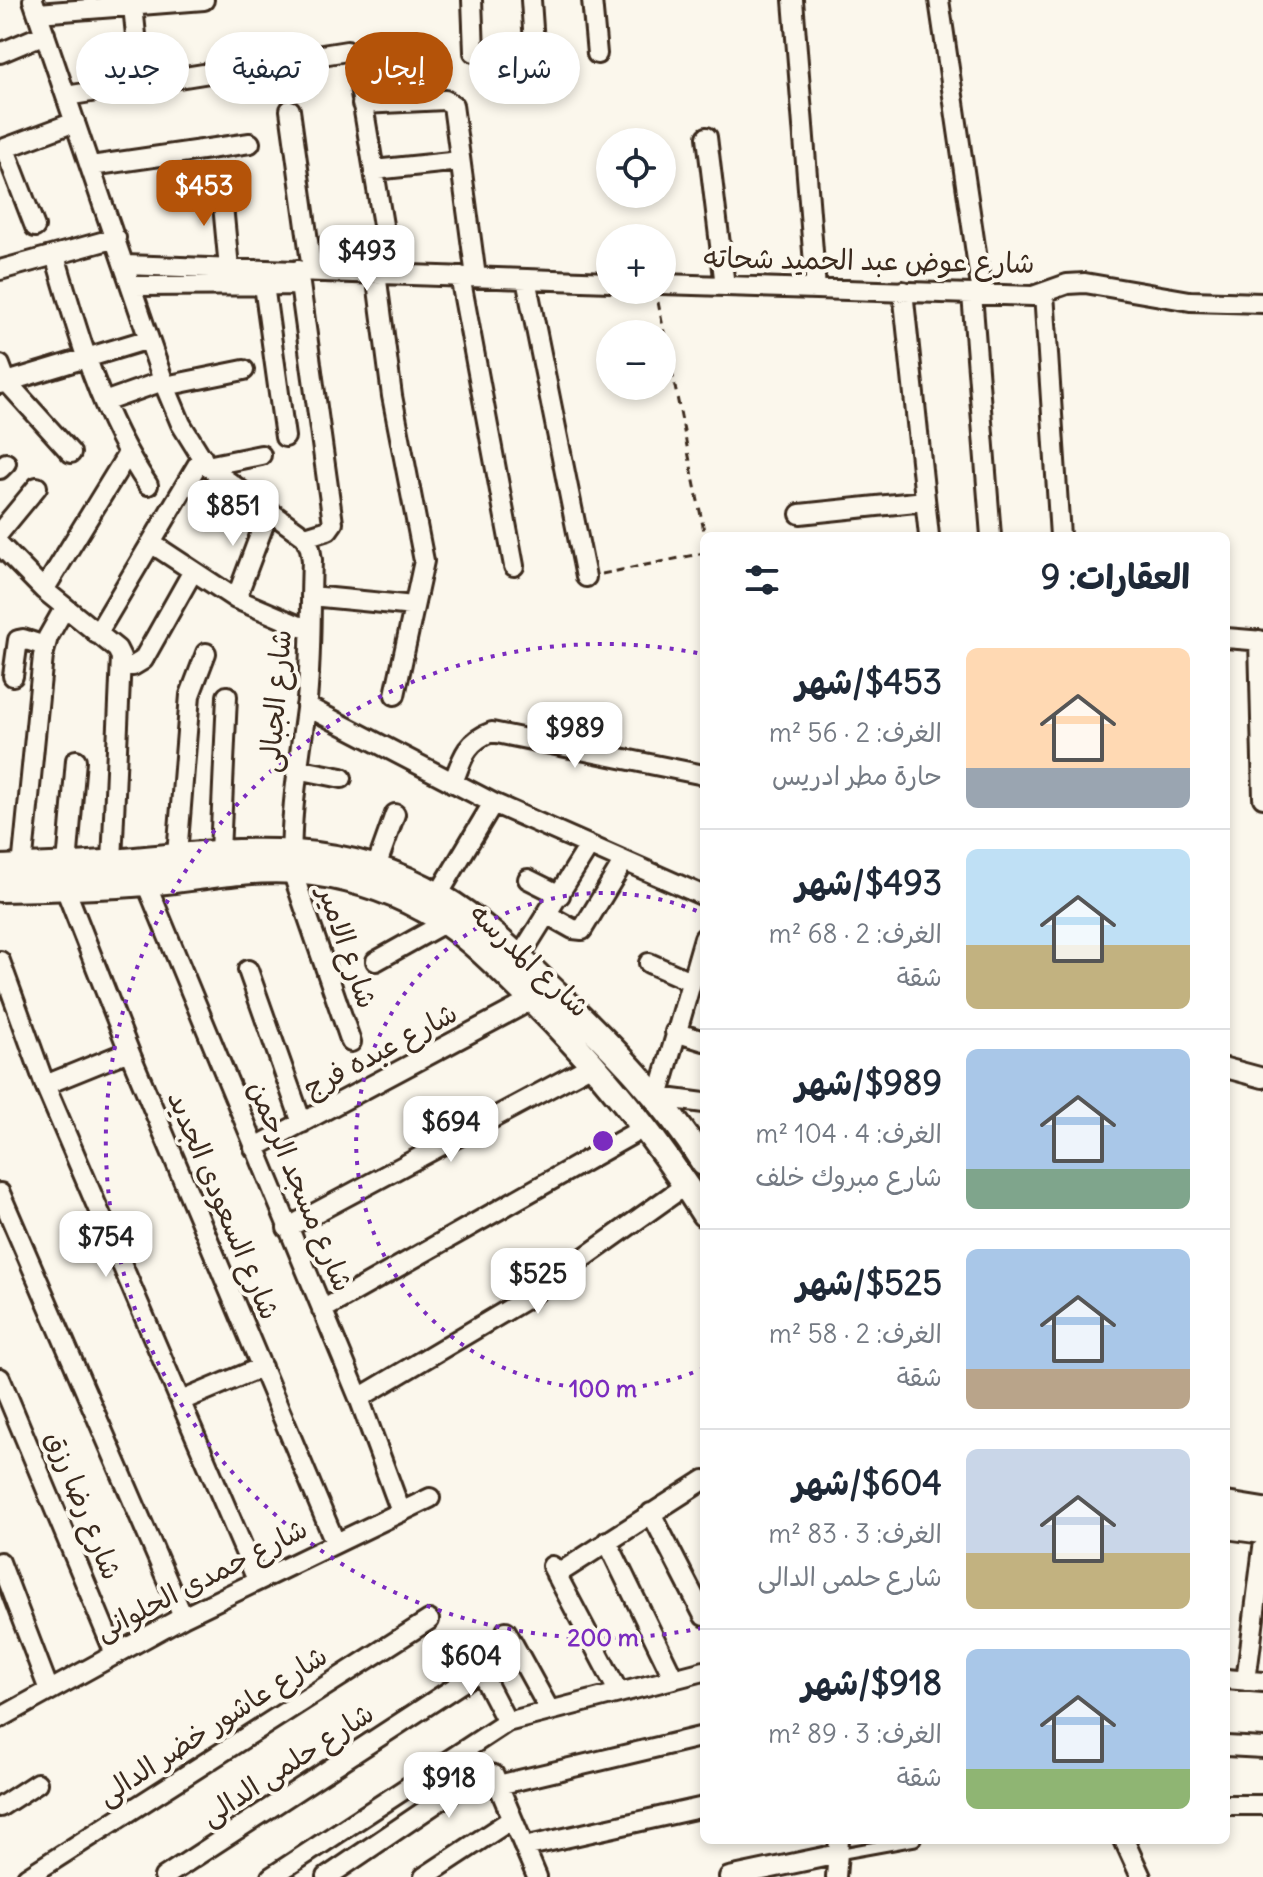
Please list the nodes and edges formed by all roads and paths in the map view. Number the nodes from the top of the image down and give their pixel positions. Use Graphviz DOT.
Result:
graph roads {
  1 [pos="204,0"];
  2 [pos="472,0"];
  3 [pos="531,0"];
  4 [pos="592,0"];
  5 [pos="793,0"];
  6 [pos="939,0"];
  7 [pos="111,4"];
  8 [pos="133,6"];
  9 [pos="35,7"];
  10 [pos="136,32"];
  11 [pos="473,32"];
  12 [pos="533,32"];
  13 [pos="45,34"];
  14 [pos="345,51"];
  15 [pos="0,53"];
  16 [pos="597,54"];
  17 [pos="66,96"];
  18 [pos="362,104"];
  19 [pos="451,104"];
  20 [pos="290,110"];
  21 [pos="75,122"];
  22 [pos="707,137"];
  23 [pos="250,143"];
  24 [pos="3,150"];
  25 [pos="460,161"];
  26 [pos="91,166"];
  27 [pos="374,170"];
  28 [pos="221,184"];
  29 [pos="35,227"];
  30 [pos="116,238"];
  31 [pos="55,255"];
  32 [pos="125,265"];
  33 [pos="0,270"];
  34 [pos="384,273"];
  35 [pos="222,274"];
  36 [pos="303,275"];
  37 [pos="468,276"];
  38 [pos="526,279"];
  39 [pos="596,282"];
  40 [pos="676,284"];
  41 [pos="264,285"];
  42 [pos="132,286"];
  43 [pos="725,286"];
  44 [pos="816,289"];
  45 [pos="903,291"];
  46 [pos="1044,293"];
  47 [pos="977,294"];
  48 [pos="1263,303"];
  49 [pos="659,304"];
  50 [pos="149,339"];
  51 [pos="85,357"];
  52 [pos="244,370"];
  53 [pos="2,377"];
  54 [pos="164,383"];
  55 [pos="104,402"];
  56 [pos="285,437"];
  57 [pos="71,453"];
  58 [pos="127,455"];
  59 [pos="261,455"];
  60 [pos="205,461"];
  61 [pos="148,485"];
  62 [pos="37,487"];
  63 [pos="925,501"];
  64 [pos="269,511"];
  65 [pos="800,514"];
  66 [pos="0,532"];
  67 [pos="704,532"];
  68 [pos="929,532"];
  69 [pos="991,532"];
  70 [pos="1060,532"];
  71 [pos="305,537"];
  72 [pos="151,543"];
  73 [pos="0,545"];
  74 [pos="700,554"];
  75 [pos="514,566"];
  76 [pos="193,571"];
  77 [pos="586,577"];
  78 [pos="44,590"];
  79 [pos="311,596"];
  80 [pos="236,599"];
  81 [pos="414,606"];
  82 [pos="65,607"];
  83 [pos="309,630"];
  84 [pos="97,634"];
  85 [pos="1230,638"];
  86 [pos="1261,640"];
  87 [pos="45,646"];
  88 [pos="206,653"];
  89 [pos="122,666"];
  90 [pos="13,676"];
  91 [pos="395,695"];
  92 [pos="227,696"];
  93 [pos="306,706"];
  94 [pos="76,760"];
  95 [pos="297,769"];
  96 [pos="700,774"];
  97 [pos="342,778"];
  98 [pos="453,783"];
  99 [pos="1263,798"];
  100 [pos="493,803"];
  101 [pos="395,814"];
  102 [pos="589,846"];
  103 [pos="220,852"];
  104 [pos="177,855"];
  105 [pos="292,861"];
  106 [pos="624,861"];
  107 [pos="112,862"];
  108 [pos="376,867"];
  109 [pos="66,876"];
  110 [pos="10,878"];
  111 [pos="528,879"];
  112 [pos="146,883"];
  113 [pos="700,889"];
  114 [pos="438,895"];
  115 [pos="560,895"];
  116 [pos="548,915"];
  117 [pos="446,922"];
  118 [pos="700,950"];
  119 [pos="519,958"];
  120 [pos="0,961"];
  121 [pos="376,961"];
  122 [pos="649,963"];
  123 [pos="248,970"];
  124 [pos="690,981"];
  125 [pos="532,1000"];
  126 [pos="675,1032"];
  127 [pos="700,1040"];
  128 [pos="351,1042"];
  129 [pos="129,1051"];
  130 [pos="594,1064"];
  131 [pos="1230,1069"];
  132 [pos="1263,1078"];
  133 [pos="45,1085"];
  134 [pos="658,1097"];
  135 [pos="700,1102"];
  136 [pos="302,1123"];
  137 [pos="645,1127"];
  138 [pos="254,1148"];
  139 [pos="700,1157"];
  140 [pos="686,1185"];
  141 [pos="0,1193"];
  142 [pos="700,1208"];
  143 [pos="287,1228"];
  144 [pos="322,1310"];
  145 [pos="262,1367"];
  146 [pos="0,1378"];
  147 [pos="359,1398"];
  148 [pos="181,1401"];
  149 [pos="700,1482"];
  150 [pos="430,1498"];
  151 [pos="1230,1506"];
  152 [pos="1263,1511"];
  153 [pos="401,1512"];
  154 [pos="651,1513"];
  155 [pos="1230,1527"];
  156 [pos="1263,1531"];
  157 [pos="607,1541"];
  158 [pos="335,1542"];
  159 [pos="1263,1548"];
  160 [pos="0,1562"];
  161 [pos="257,1580"];
  162 [pos="700,1608"];
  163 [pos="183,1617"];
  164 [pos="429,1620"];
  165 [pos="506,1631"];
  166 [pos="115,1654"];
  167 [pos="700,1672"];
  168 [pos="674,1679"];
  169 [pos="1230,1679"];
  170 [pos="1254,1682"];
  171 [pos="49,1690"];
  172 [pos="619,1693"];
  173 [pos="550,1711"];
  174 [pos="0,1718"];
  175 [pos="507,1722"];
  176 [pos="700,1737"];
  177 [pos="1230,1746"];
  178 [pos="1263,1748"];
  179 [pos="37,1783"];
  180 [pos="498,1785"];
  181 [pos="1230,1805"];
  182 [pos="1263,1805"];
  183 [pos="0,1807"];
  184 [pos="700,1808"];
  185 [pos="512,1819"];
  186 [pos="872,1844"];
  187 [pos="1126,1844"];
  188 [pos="524,1847"];
  189 [pos="839,1847"];
  190 [pos="27,1877"];
  191 [pos="164,1877"];
  192 [pos="271,1877"];
  193 [pos="327,1877"];
  194 [pos="424,1877"];
  195 [pos="537,1877"];
  196 [pos="729,1877"];
  197 [pos="836,1877"];
  198 [pos="1141,1877"];
  1 -- 8 [label="street"];
  2 -- 11 [label="street"];
  3 -- 12 [label="street"];
  4 -- 16 [label="street"];
  5 -- 44 [label="street"];
  6 -- 47 [label="street"];
  7 -- 8 [label="street"];
  7 -- 9 [label="street"];
  8 -- 10 [label="street"];
  9 -- 13 [label="street"];
  13 -- 15 [label="street"];
  13 -- 17 [label="street"];
  14 -- 17 [label="street"];
  17 -- 21 [label="street"];
  18 -- 27 [label="street"];
  19 -- 25 [label="street"];
  20 -- 36 [label="street"];
  21 -- 24 [label="street"];
  21 -- 26 [label="street"];
  22 -- 43 [label="street"];
  23 -- 26 [label="street"];
  24 -- 29 [label="street"];
  25 -- 27 [label="street"];
  25 -- 37 [label="street"];
  26 -- 30 [label="street"];
  27 -- 34 [label="street"];
  28 -- 35 [label="street"];
  30 -- 31 [label="street"];
  30 -- 32 [label="street"];
  31 -- 33 [label="street"];
  31 -- 51 [label="street"];
  32 -- 35 [label="street"];
  32 -- 42 [label="street"];
  34 -- 36 [label="street"];
  34 -- 37 [label="street"];
  34 -- 81 [label="street"];
  35 -- 36 [label="street"];
  35 -- 41 [label="street"];
  35 -- 42 [label="street"];
  36 -- 41 [label="street"];
  36 -- 71 [label="street"];
  37 -- 38 [label="street"];
  37 -- 75 [label="street"];
  38 -- 39 [label="street"];
  38 -- 77 [label="street"];
  40 -- 43 [label="street, شارع عوض عبد الحميد شحاته"];
  41 -- 56 [label="street"];
  42 -- 50 [label="street"];
  43 -- 44 [label="street, شارع عوض عبد الحميد شحاته"];
  44 -- 45 [label="street, شارع عوض عبد الحميد شحاته"];
  45 -- 47 [label="street, شارع عوض عبد الحميد شحاته"];
  45 -- 63 [label="street"];
  46 -- 47 [label="street, شارع عوض عبد الحميد شحاته"];
  46 -- 48 [label="street, شارع عوض عبد الحميد شحاته"];
  46 -- 70 [label="street"];
  47 -- 69 [label="street"];
  49 -- 67 [label="path"];
  50 -- 51 [label="street"];
  50 -- 54 [label="street"];
  51 -- 53 [label="street"];
  51 -- 55 [label="street"];
  52 -- 54 [label="street"];
  53 -- 57 [label="street"];
  54 -- 55 [label="street"];
  54 -- 60 [label="street"];
  55 -- 58 [label="street"];
  58 -- 61 [label="street"];
  58 -- 78 [label="street"];
  59 -- 60 [label="street"];
  60 -- 64 [label="street"];
  60 -- 72 [label="street"];
  62 -- 66 [label="street"];
  63 -- 65 [label="street"];
  63 -- 68 [label="street"];
  64 -- 71 [label="street"];
  64 -- 80 [label="street"];
  71 -- 79 [label="street, شارع الجبالى"];
  72 -- 76 [label="street"];
  72 -- 84 [label="street"];
  73 -- 78 [label="street"];
  74 -- 77 [label="path"];
  76 -- 80 [label="street"];
  76 -- 89 [label="street"];
  78 -- 82 [label="street"];
  79 -- 81 [label="street"];
  79 -- 83 [label="street, شارع الجبالى"];
  80 -- 83 [label="street"];
  81 -- 91 [label="street"];
  82 -- 84 [label="street"];
  82 -- 87 [label="street"];
  83 -- 93 [label="street, شارع الجبالى"];
  84 -- 89 [label="street"];
  85 -- 86 [label="street"];
  86 -- 99 [label="street"];
  87 -- 90 [label="street"];
  87 -- 110 [label="street"];
  88 -- 104 [label="street"];
  89 -- 107 [label="street"];
  92 -- 103 [label="street"];
  93 -- 95 [label="street, شارع الجبالى"];
  93 -- 98 [label="street"];
  94 -- 109 [label="street"];
  95 -- 97 [label="street"];
  95 -- 105 [label="street, شارع الجبالى"];
  96 -- 98 [label="street"];
  98 -- 100 [label="street"];
  100 -- 102 [label="street"];
  100 -- 114 [label="street"];
  101 -- 108 [label="street"];
  102 -- 106 [label="street"];
  102 -- 115 [label="street"];
  103 -- 104 [label="street, شارع المدرسه"];
  103 -- 105 [label="street, شارع المدرسه"];
  104 -- 107 [label="street, شارع المدرسه"];
  105 -- 108 [label="street, شارع المدرسه"];
  105 -- 112 [label="street, شارع المدرسه"];
  105 -- 117 [label="street, شارع المدرسه"];
  105 -- 128 [label="street, شارع الامير"];
  106 -- 113 [label="street"];
  106 -- 116 [label="street"];
  107 -- 109 [label="street, شارع المدرسه"];
  108 -- 114 [label="street, شارع المدرسه"];
  109 -- 110 [label="street, شارع المدرسه"];
  109 -- 112 [label="street, شارع المدرسه"];
  109 -- 129 [label="street, شارع السعودى الجديد"];
  111 -- 115 [label="street"];
  112 -- 138 [label="street, شارع مسجد الرحمن"];
  114 -- 119 [label="street, شارع المدرسه"];
  115 -- 116 [label="street"];
  116 -- 119 [label="street"];
  117 -- 121 [label="street"];
  117 -- 125 [label="street, شارع المدرسه"];
  118 -- 124 [label="street"];
  119 -- 134 [label="street, شارع المدرسه"];
  120 -- 133 [label="street"];
  122 -- 124 [label="street"];
  123 -- 136 [label="street"];
  124 -- 126 [label="street"];
  125 -- 130 [label="street, شارع المدرسه"];
  125 -- 136 [label="street, شارع عبده فرج"];
  126 -- 127 [label="street"];
  126 -- 134 [label="street"];
  129 -- 133 [label="street"];
  129 -- 145 [label="street, شارع السعودى الجديد"];
  130 -- 137 [label="street, شارع المدرسه"];
  130 -- 143 [label="street"];
  131 -- 132 [label="street"];
  133 -- 148 [label="street"];
  134 -- 135 [label="street"];
  134 -- 139 [label="street, شارع المدرسه"];
  136 -- 138 [label="street, شارع عبده فرج"];
  137 -- 140 [label="street, شارع المدرسه"];
  137 -- 144 [label="street"];
  138 -- 143 [label="street, شارع مسجد الرحمن"];
  140 -- 142 [label="street, شارع المدرسه"];
  140 -- 147 [label="street"];
  141 -- 163 [label="street"];
  143 -- 144 [label="street, شارع مسجد الرحمن"];
  144 -- 147 [label="street, شارع مسجد الرحمن"];
  145 -- 148 [label="street"];
  145 -- 158 [label="street, شارع السعودى الجديد"];
  146 -- 166 [label="street, شارع رضا رزق"];
  147 -- 153 [label="street, شارع مسجد الرحمن"];
  148 -- 161 [label="street"];
  149 -- 154 [label="street"];
  150 -- 153 [label="street, شارع حمدى الحلوانى"];
  151 -- 152 [label="street"];
  153 -- 158 [label="street, شارع حمدى الحلوانى"];
  154 -- 157 [label="street"];
  154 -- 162 [label="street"];
  155 -- 156 [label="street"];
  157 -- 168 [label="street"];
  157 -- 172 [label="street"];
  158 -- 161 [label="street, شارع حمدى الحلوانى"];
  159 -- 170 [label="street"];
  160 -- 171 [label="street"];
  161 -- 163 [label="street, شارع حمدى الحلوانى"];
  163 -- 166 [label="street, شارع حمدى الحلوانى"];
  164 -- 190 [label="street, شارع عاشور خضر الدالى"];
  165 -- 173 [label="street"];
  166 -- 171 [label="street, شارع حمدى الحلوانى"];
  167 -- 168 [label="street"];
  168 -- 172 [label="street"];
  169 -- 170 [label="street"];
  171 -- 174 [label="street, شارع حمدى الحلوانى"];
  172 -- 173 [label="street"];
  173 -- 175 [label="street"];
  175 -- 191 [label="street, شارع حلمى الدالى"];
  175 -- 192 [label="street"];
  176 -- 180 [label="street"];
  177 -- 178 [label="street"];
  179 -- 183 [label="street"];
  180 -- 185 [label="street"];
  180 -- 193 [label="street"];
  181 -- 182 [label="street"];
  184 -- 188 [label="street"];
  185 -- 188 [label="street"];
  185 -- 194 [label="street"];
  186 -- 189 [label="lane"];
  187 -- 198 [label="street"];
  188 -- 195 [label="street"];
  189 -- 196 [label="street"];
  189 -- 197 [label="street"];
}
